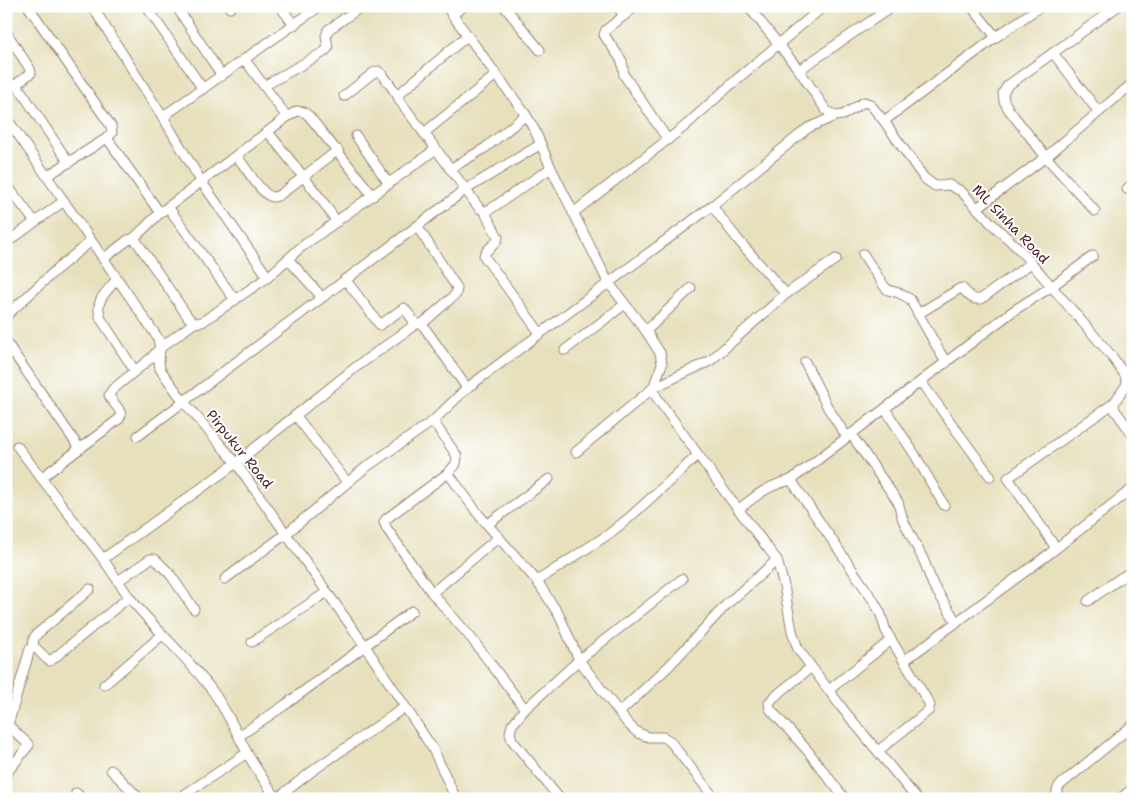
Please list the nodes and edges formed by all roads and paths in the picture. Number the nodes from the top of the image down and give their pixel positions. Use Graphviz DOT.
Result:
graph roads {
  1 [pos="28,6"];
  2 [pos="92,6"];
  3 [pos="146,6"];
  4 [pos="176,6"];
  5 [pos="280,6"];
  6 [pos="320,6"];
  7 [pos="362,6"];
  8 [pos="446,6"];
  9 [pos="464,6"];
  10 [pos="504,6"];
  11 [pos="617,6"];
  12 [pos="636,6"];
  13 [pos="748,6"];
  14 [pos="893,6"];
  15 [pos="971,6"];
  16 [pos="1041,6"];
  17 [pos="1118,6"];
  18 [pos="818,11"];
  19 [pos="452,15"];
  20 [pos="624,16"];
  21 [pos="294,25"];
  22 [pos="6,32"];
  23 [pos="467,36"];
  24 [pos="996,37"];
  25 [pos="779,45"];
  26 [pos="540,50"];
  27 [pos="1053,53"];
  28 [pos="245,60"];
  29 [pos="799,70"];
  30 [pos="496,74"];
  31 [pos="222,76"];
  32 [pos="1133,83"];
  33 [pos="11,86"];
  34 [pos="264,86"];
  35 [pos="203,89"];
  36 [pos="344,96"];
  37 [pos="398,96"];
  38 [pos="1098,111"];
  39 [pos="526,115"];
  40 [pos="836,116"];
  41 [pos="287,117"];
  42 [pos="6,118"];
  43 [pos="164,119"];
  44 [pos="884,121"];
  45 [pos="268,132"];
  46 [pos="424,133"];
  47 [pos="356,136"];
  48 [pos="106,138"];
  49 [pos="668,140"];
  50 [pos="541,144"];
  51 [pos="436,149"];
  52 [pos="338,150"];
  53 [pos="237,156"];
  54 [pos="1046,157"];
  55 [pos="69,162"];
  56 [pos="551,168"];
  57 [pos="450,169"];
  58 [pos="47,176"];
  59 [pos="304,177"];
  60 [pos="201,181"];
  61 [pos="6,184"];
  62 [pos="389,184"];
  63 [pos="465,190"];
  64 [pos="373,196"];
  65 [pos="64,200"];
  66 [pos="712,206"];
  67 [pos="976,208"];
  68 [pos="164,210"];
  69 [pos="484,211"];
  70 [pos="1094,211"];
  71 [pos="573,213"];
  72 [pos="34,222"];
  73 [pos="336,222"];
  74 [pos="417,226"];
  75 [pos="133,239"];
  76 [pos="90,241"];
  77 [pos="6,243"];
  78 [pos="863,254"];
  79 [pos="1093,256"];
  80 [pos="102,259"];
  81 [pos="288,259"];
  82 [pos="836,259"];
  83 [pos="1031,263"];
  84 [pos="268,277"];
  85 [pos="117,279"];
  86 [pos="345,279"];
  87 [pos="608,282"];
  88 [pos="1051,287"];
  89 [pos="691,288"];
  90 [pos="786,294"];
  91 [pos="321,296"];
  92 [pos="235,300"];
  93 [pos="625,304"];
  94 [pos="918,314"];
  95 [pos="6,316"];
  96 [pos="194,323"];
  97 [pos="419,324"];
  98 [pos="646,331"];
  99 [pos="540,333"];
  100 [pos="6,342"];
  101 [pos="160,348"];
  102 [pos="565,350"];
  103 [pos="805,362"];
  104 [pos="946,362"];
  105 [pos="135,371"];
  106 [pos="921,382"];
  107 [pos="1130,382"];
  108 [pos="467,388"];
  109 [pos="653,388"];
  110 [pos="184,402"];
  111 [pos="1114,403"];
  112 [pos="885,409"];
  113 [pos="296,416"];
  114 [pos="433,421"];
  115 [pos="1133,435"];
  116 [pos="138,436"];
  117 [pos="849,436"];
  118 [pos="17,446"];
  119 [pos="80,449"];
  120 [pos="576,452"];
  121 [pos="698,455"];
  122 [pos="236,463"];
  123 [pos="448,473"];
  124 [pos="990,476"];
  125 [pos="41,478"];
  126 [pos="549,479"];
  127 [pos="791,480"];
  128 [pos="348,482"];
  129 [pos="1133,488"];
  130 [pos="944,505"];
  131 [pos="739,510"];
  132 [pos="488,524"];
  133 [pos="287,533"];
  134 [pos="499,537"];
  135 [pos="1056,548"];
  136 [pos="103,559"];
  137 [pos="777,560"];
  138 [pos="1133,575"];
  139 [pos="225,579"];
  140 [pos="682,579"];
  141 [pos="537,581"];
  142 [pos="118,582"];
  143 [pos="90,589"];
  144 [pos="327,592"];
  145 [pos="432,593"];
  146 [pos="129,597"];
  147 [pos="1088,602"];
  148 [pos="194,609"];
  149 [pos="412,610"];
  150 [pos="957,623"];
  151 [pos="162,635"];
  152 [pos="891,640"];
  153 [pos="252,642"];
  154 [pos="365,646"];
  155 [pos="33,647"];
  156 [pos="579,660"];
  157 [pos="904,661"];
  158 [pos="810,668"];
  159 [pos="104,685"];
  160 [pos="829,690"];
  161 [pos="405,707"];
  162 [pos="525,709"];
  163 [pos="620,712"];
  164 [pos="7,724"];
  165 [pos="1133,725"];
  166 [pos="239,736"];
  167 [pos="878,751"];
  168 [pos="247,753"];
  169 [pos="111,770"];
  170 [pos="6,774"];
  171 [pos="1133,788"];
  172 [pos="140,799"];
  173 [pos="178,799"];
  174 [pos="276,799"];
  175 [pos="456,799"];
  176 [pos="560,799"];
  177 [pos="715,799"];
  178 [pos="845,799"];
  179 [pos="917,799"];
  180 [pos="1057,799"];
  181 [pos="1120,799"];
  1 -- 48 [label="street"];
  2 -- 43 [label="street"];
  3 -- 35 [label="street"];
  4 -- 31 [label="street"];
  5 -- 21 [label="street"];
  6 -- 21 [label="street"];
  7 -- 34 [label="street"];
  8 -- 19 [label="street"];
  9 -- 19 [label="street"];
  10 -- 26 [label="street"];
  11 -- 20 [label="street"];
  12 -- 20 [label="street"];
  13 -- 25 [label="street"];
  14 -- 29 [label="street"];
  15 -- 24 [label="street"];
  16 -- 24 [label="street"];
  17 -- 27 [label="street"];
  18 -- 25 [label="street"];
  19 -- 23 [label="street"];
  20 -- 49 [label="street"];
  21 -- 28 [label="street"];
  22 -- 33 [label="street"];
  23 -- 30 [label="street"];
  23 -- 37 [label="street"];
  24 -- 44 [label="street"];
  25 -- 29 [label="street"];
  25 -- 49 [label="street"];
  27 -- 38 [label="street"];
  27 -- 54 [label="street"];
  28 -- 31 [label="street"];
  28 -- 34 [label="street"];
  29 -- 40 [label="street"];
  30 -- 39 [label="street"];
  30 -- 46 [label="street"];
  31 -- 35 [label="street"];
  32 -- 38 [label="street"];
  33 -- 55 [label="street"];
  34 -- 41 [label="street"];
  35 -- 43 [label="street"];
  36 -- 37 [label="street"];
  37 -- 46 [label="street"];
  38 -- 54 [label="street"];
  39 -- 50 [label="street"];
  39 -- 57 [label="street"];
  40 -- 44 [label="street, ML Sinha Road"];
  40 -- 66 [label="street"];
  41 -- 45 [label="street"];
  41 -- 52 [label="street"];
  42 -- 58 [label="street, Pirpukur Road"];
  43 -- 60 [label="street"];
  44 -- 67 [label="street, ML Sinha Road"];
  45 -- 53 [label="street"];
  45 -- 59 [label="street"];
  46 -- 51 [label="street"];
  47 -- 62 [label="street"];
  48 -- 55 [label="street"];
  48 -- 68 [label="street"];
  49 -- 71 [label="street"];
  50 -- 56 [label="street"];
  50 -- 63 [label="street"];
  51 -- 57 [label="street"];
  51 -- 62 [label="street"];
  52 -- 59 [label="street"];
  52 -- 64 [label="street"];
  53 -- 59 [label="street"];
  53 -- 60 [label="street"];
  54 -- 67 [label="street"];
  54 -- 70 [label="street"];
  55 -- 58 [label="street"];
  56 -- 69 [label="street"];
  56 -- 71 [label="street"];
  57 -- 63 [label="street"];
  58 -- 65 [label="street, Pirpukur Road"];
  59 -- 73 [label="street"];
  60 -- 68 [label="street"];
  60 -- 84 [label="street"];
  61 -- 72 [label="street"];
  62 -- 64 [label="street"];
  63 -- 69 [label="street"];
  63 -- 74 [label="street"];
  64 -- 73 [label="street"];
  65 -- 72 [label="street"];
  65 -- 76 [label="street, Pirpukur Road"];
  66 -- 87 [label="street"];
  66 -- 90 [label="street"];
  67 -- 83 [label="street, ML Sinha Road"];
  68 -- 75 [label="street"];
  68 -- 92 [label="street"];
  69 -- 99 [label="street"];
  71 -- 87 [label="street"];
  72 -- 77 [label="street"];
  73 -- 81 [label="street"];
  74 -- 86 [label="street"];
  74 -- 97 [label="street"];
  75 -- 80 [label="street"];
  75 -- 96 [label="street"];
  76 -- 80 [label="street, Pirpukur Road"];
  76 -- 95 [label="street"];
  78 -- 94 [label="street"];
  79 -- 88 [label="street"];
  80 -- 85 [label="street, Pirpukur Road"];
  81 -- 84 [label="street"];
  81 -- 91 [label="street"];
  82 -- 90 [label="street"];
  83 -- 88 [label="street, ML Sinha Road"];
  83 -- 94 [label="street"];
  84 -- 92 [label="street"];
  85 -- 101 [label="street, Pirpukur Road"];
  85 -- 105 [label="street"];
  86 -- 91 [label="street"];
  86 -- 97 [label="street"];
  87 -- 93 [label="street"];
  87 -- 99 [label="street"];
  88 -- 104 [label="street"];
  88 -- 107 [label="street, ML Sinha Road"];
  89 -- 98 [label="street"];
  90 -- 109 [label="street"];
  91 -- 110 [label="street"];
  92 -- 96 [label="street"];
  93 -- 98 [label="street"];
  93 -- 102 [label="street"];
  94 -- 104 [label="street"];
  96 -- 101 [label="street"];
  97 -- 108 [label="street"];
  97 -- 113 [label="street"];
  98 -- 109 [label="street"];
  99 -- 108 [label="street"];
  100 -- 119 [label="street"];
  101 -- 105 [label="street"];
  101 -- 110 [label="street, Pirpukur Road"];
  103 -- 117 [label="street"];
  104 -- 106 [label="street"];
  105 -- 119 [label="street"];
  106 -- 112 [label="street"];
  106 -- 124 [label="street"];
  107 -- 111 [label="street, ML Sinha Road"];
  108 -- 114 [label="street"];
  109 -- 120 [label="street"];
  109 -- 121 [label="street"];
  110 -- 116 [label="street"];
  110 -- 122 [label="street, Pirpukur Road"];
  111 -- 115 [label="street"];
  111 -- 135 [label="street"];
  112 -- 117 [label="street"];
  112 -- 130 [label="street"];
  113 -- 122 [label="street"];
  113 -- 128 [label="street"];
  114 -- 123 [label="street"];
  114 -- 128 [label="street"];
  117 -- 127 [label="street"];
  117 -- 150 [label="street"];
  118 -- 125 [label="street"];
  119 -- 125 [label="street"];
  121 -- 131 [label="street"];
  121 -- 141 [label="street"];
  122 -- 133 [label="street, Pirpukur Road"];
  122 -- 136 [label="street"];
  123 -- 132 [label="street"];
  123 -- 145 [label="street"];
  125 -- 136 [label="street"];
  126 -- 132 [label="street"];
  127 -- 131 [label="street"];
  127 -- 152 [label="street"];
  128 -- 133 [label="street"];
  129 -- 135 [label="street"];
  131 -- 137 [label="street"];
  132 -- 134 [label="street"];
  133 -- 139 [label="street"];
  133 -- 144 [label="street, Pirpukur Road"];
  134 -- 141 [label="street"];
  134 -- 145 [label="street"];
  135 -- 150 [label="street"];
  136 -- 142 [label="street"];
  137 -- 158 [label="street"];
  137 -- 163 [label="street"];
  138 -- 147 [label="street"];
  140 -- 156 [label="street"];
  141 -- 156 [label="street"];
  142 -- 146 [label="street"];
  142 -- 148 [label="street"];
  143 -- 155 [label="street"];
  144 -- 153 [label="street"];
  144 -- 154 [label="street, Pirpukur Road"];
  145 -- 162 [label="street"];
  146 -- 151 [label="street"];
  146 -- 155 [label="street"];
  149 -- 154 [label="street"];
  150 -- 157 [label="street"];
  151 -- 159 [label="street"];
  151 -- 166 [label="street"];
  152 -- 157 [label="street"];
  152 -- 160 [label="street"];
  154 -- 161 [label="street, Pirpukur Road"];
  154 -- 166 [label="street"];
  155 -- 164 [label="street"];
  156 -- 162 [label="street"];
  156 -- 163 [label="street"];
  157 -- 167 [label="street"];
  158 -- 160 [label="street"];
  158 -- 178 [label="street"];
  160 -- 167 [label="street"];
  161 -- 174 [label="street"];
  161 -- 175 [label="street, Pirpukur Road"];
  162 -- 176 [label="street"];
  163 -- 177 [label="street"];
  164 -- 170 [label="street"];
  165 -- 180 [label="street"];
  166 -- 168 [label="street"];
  167 -- 179 [label="street"];
  168 -- 173 [label="street"];
  168 -- 174 [label="street"];
  169 -- 172 [label="street"];
  171 -- 181 [label="street"];
}
